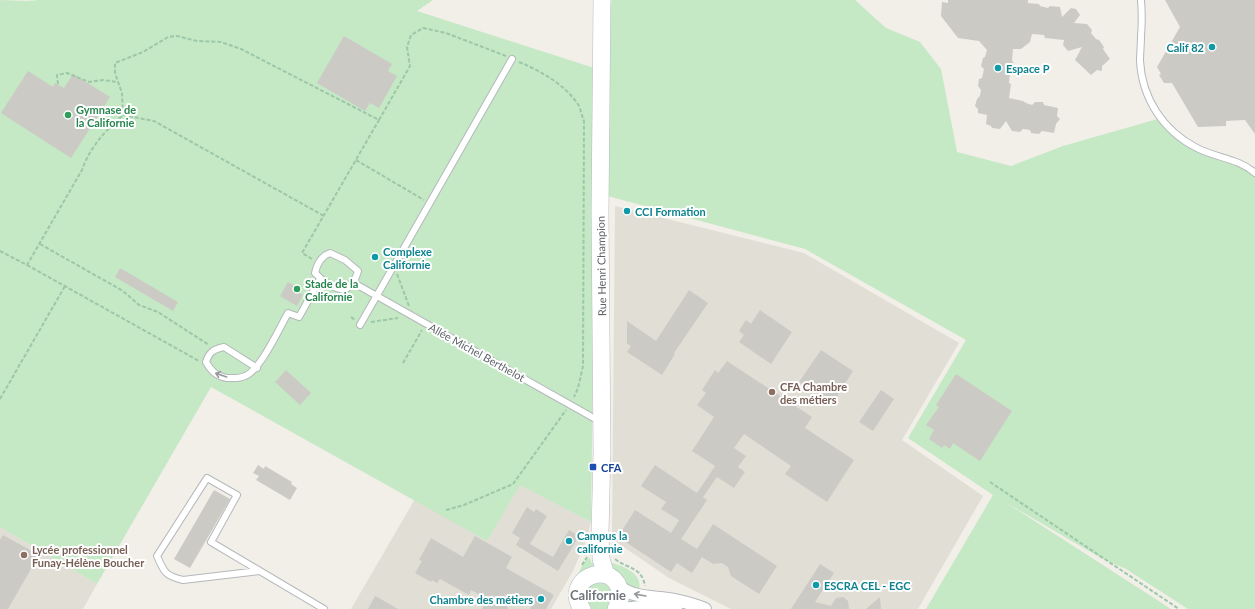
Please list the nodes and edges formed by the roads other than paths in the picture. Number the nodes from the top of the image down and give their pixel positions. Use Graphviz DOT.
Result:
graph roads {
  1 [pos="602,0"];
  2 [pos="1141,0"];
  3 [pos="512,58"];
  4 [pos="1255,172"];
  5 [pos="320,279"];
  6 [pos="353,282"];
  7 [pos="377,296"];
  8 [pos="360,325"];
  9 [pos="256,368"];
  10 [pos="602,423"];
  11 [pos="600,533"];
  12 [pos="259,571"];
  13 [pos="606,575"];
  14 [pos="586,578"];
  15 [pos="619,586"];
  16 [pos="576,605"];
  17 [pos="324,609"];
  18 [pos="616,609"];
  19 [pos="622,609"];
  20 [pos="676,609"];
  21 [pos="705,609"];
  1 -- 10 [label="street, Rue Henri Champion"];
  2 -- 4 [label="lane"];
  3 -- 7 [label="lane"];
  5 -- 6 [label="lane"];
  5 -- 6 [label="lane"];
  5 -- 9 [label="lane"];
  6 -- 7 [label="lane, Allée Michel Berthelot"];
  7 -- 8 [label="lane"];
  7 -- 10 [label="lane, Allée Michel Berthelot"];
  9 -- 9 [label="lane, one-way"];
  10 -- 11 [label="street, Rue Henri Champion"];
  11 -- 13 [label="street, Rue Henri Champion"];
  11 -- 14 [label="street, Rue Henri Champion"];
  12 -- 12 [label="lane"];
  12 -- 17 [label="lane"];
  13 -- 14 [label="street"];
  13 -- 15 [label="street"];
  14 -- 16 [label="street, Rue Henri Champion"];
  15 -- 18 [label="street"];
  21 -- 15 [label="street, one-way"];
  19 -- 20 [label="street"];
}
